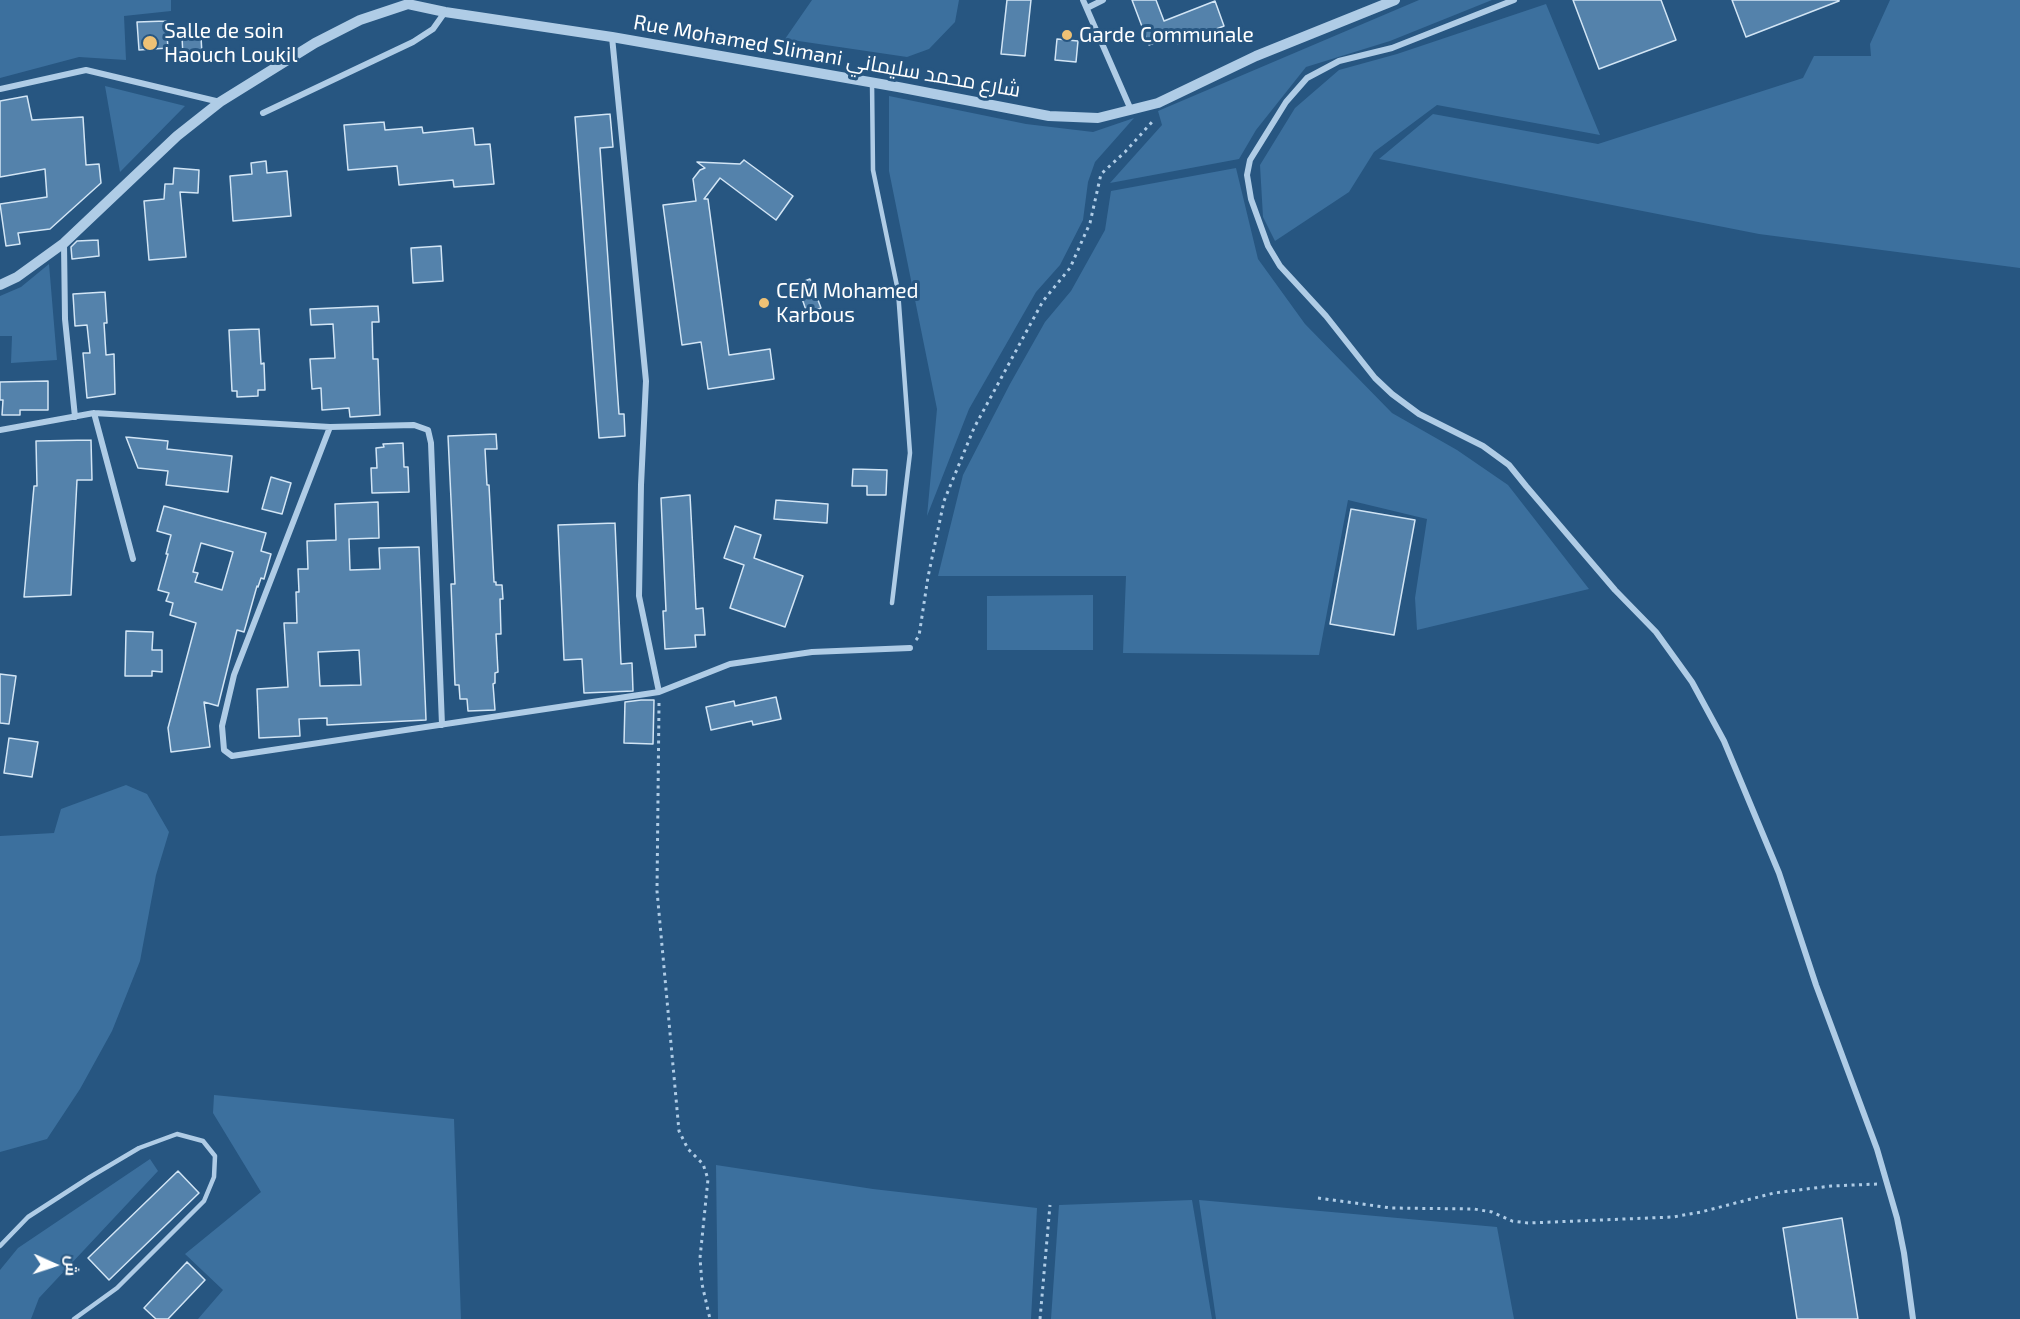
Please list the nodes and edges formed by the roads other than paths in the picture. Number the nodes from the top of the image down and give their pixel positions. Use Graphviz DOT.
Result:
graph roads {
  1 [pos="394,0"];
  2 [pos="1083,0"];
  3 [pos="1103,0"];
  4 [pos="1395,0"];
  5 [pos="1514,0"];
  6 [pos="410,2"];
  7 [pos="1087,8"];
  8 [pos="445,12"];
  9 [pos="612,37"];
  10 [pos="872,82"];
  11 [pos="0,89"];
  12 [pos="220,102"];
  13 [pos="1131,110"];
  14 [pos="263,113"];
  15 [pos="64,243"];
  16 [pos="0,285"];
  17 [pos="94,413"];
  18 [pos="75,417"];
  19 [pos="330,427"];
  20 [pos="0,431"];
  21 [pos="134,559"];
  22 [pos="892,603"];
  23 [pos="910,648"];
  24 [pos="659,692"];
  25 [pos="442,725"];
  26 [pos="0,1246"];
  27 [pos="74,1319"];
  28 [pos="1913,1319"];
  1 -- 6 [label="street"];
  2 -- 7 [label="street"];
  3 -- 7 [label="street"];
  4 -- 13 [label="street, Rue Mohamed Slimani شارع محمد سليماني"];
  5 -- 28 [label="street"];
  6 -- 8 [label="street, Rue Mohamed Slimani شارع محمد سليماني"];
  6 -- 12 [label="street"];
  7 -- 13 [label="street"];
  8 -- 9 [label="street, Rue Mohamed Slimani شارع محمد سليماني"];
  8 -- 14 [label="street"];
  9 -- 10 [label="street, Rue Mohamed Slimani شارع محمد سليماني"];
  9 -- 24 [label="street"];
  10 -- 13 [label="street, Rue Mohamed Slimani شارع محمد سليماني"];
  10 -- 22 [label="lane"];
  11 -- 12 [label="street"];
  12 -- 15 [label="street"];
  15 -- 16 [label="street"];
  15 -- 18 [label="street"];
  17 -- 18 [label="street"];
  17 -- 19 [label="street"];
  17 -- 21 [label="street"];
  18 -- 20 [label="street"];
  19 -- 25 [label="street"];
  19 -- 25 [label="street"];
  23 -- 24 [label="street"];
  24 -- 25 [label="street"];
  26 -- 27 [label="lane"];
}
